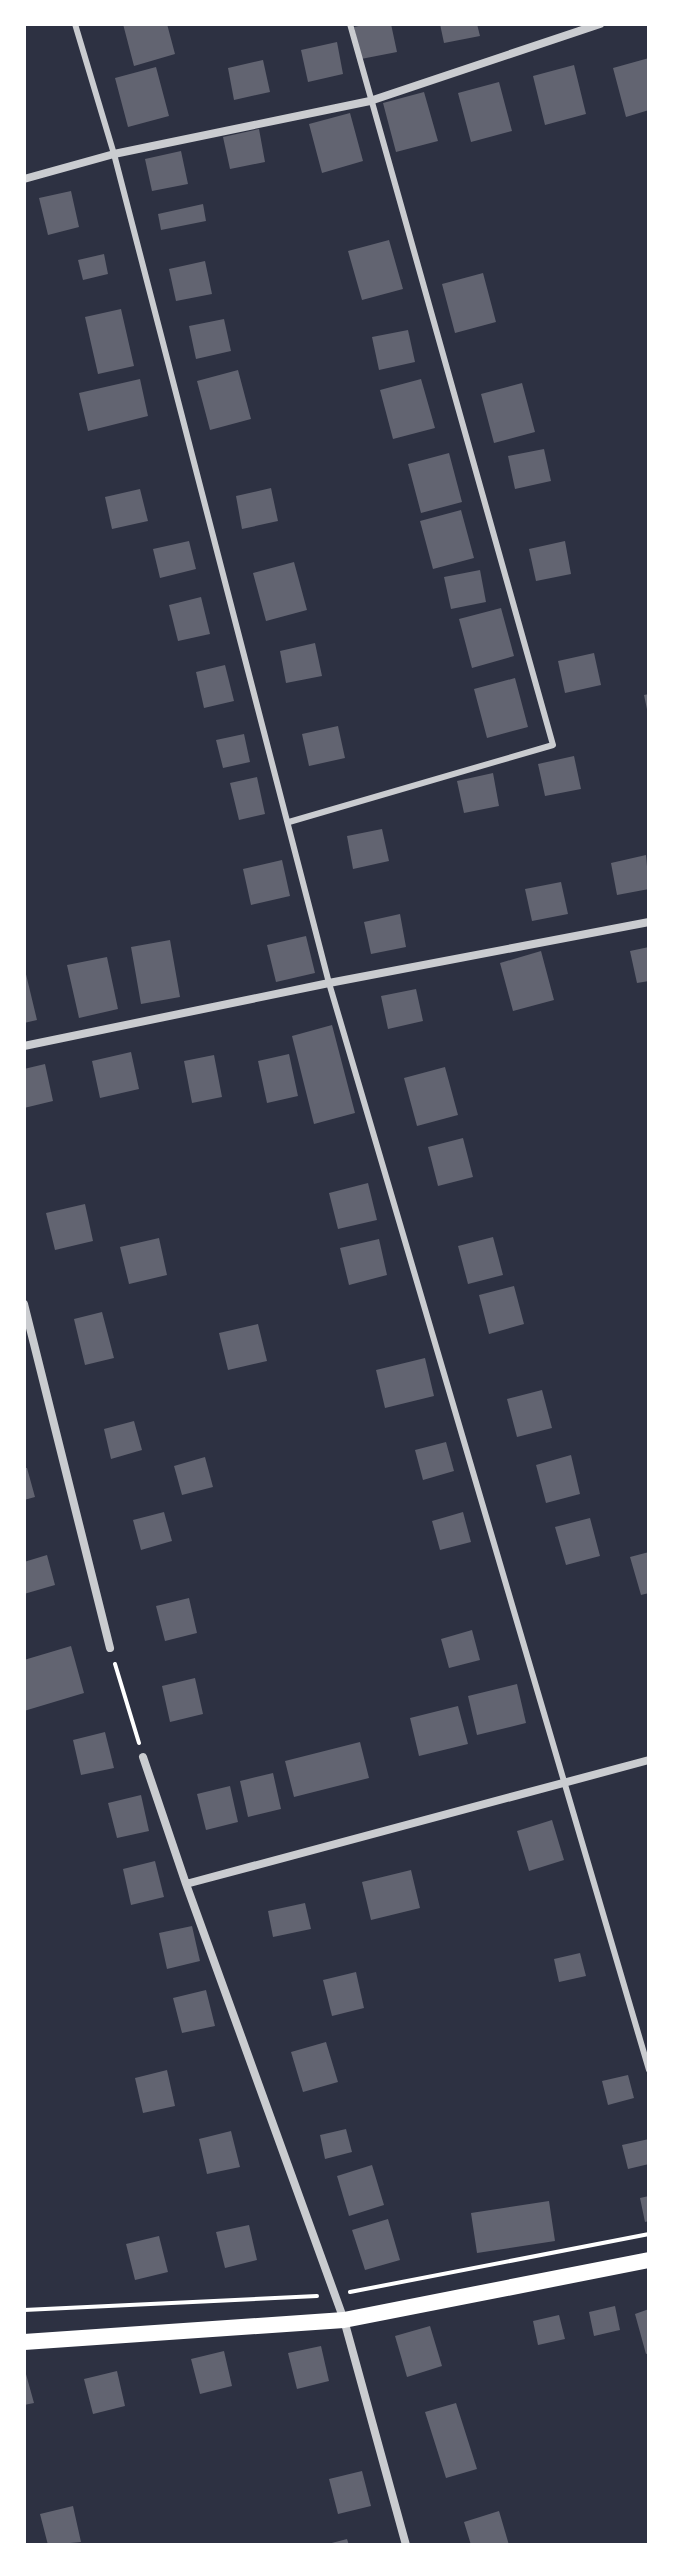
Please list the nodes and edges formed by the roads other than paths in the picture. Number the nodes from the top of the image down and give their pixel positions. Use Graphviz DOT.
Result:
graph roads {
  1 [pos="75,24"];
  2 [pos="350,24"];
  3 [pos="600,24"];
  4 [pos="370,101"];
  5 [pos="114,154"];
  6 [pos="24,179"];
  7 [pos="289,822"];
  8 [pos="649,922"];
  9 [pos="329,983"];
  10 [pos="24,1046"];
  11 [pos="24,1304"];
  12 [pos="110,1648"];
  13 [pos="143,1757"];
  14 [pos="649,1760"];
  15 [pos="563,1784"];
  16 [pos="186,1884"];
  17 [pos="649,2070"];
  18 [pos="649,2260"];
  19 [pos="344,2320"];
  20 [pos="24,2342"];
  21 [pos="406,2545"];
  1 -- 5 [label="lane"];
  2 -- 4 [label="lane"];
  3 -- 4 [label="street"];
  4 -- 5 [label="street"];
  4 -- 7 [label="lane"];
  5 -- 6 [label="street"];
  5 -- 7 [label="lane"];
  7 -- 9 [label="lane"];
  8 -- 9 [label="street"];
  9 -- 10 [label="street"];
  9 -- 15 [label="lane"];
  11 -- 12 [label="street"];
  13 -- 16 [label="street"];
  14 -- 15 [label="street"];
  15 -- 16 [label="street"];
  15 -- 17 [label="lane"];
  16 -- 19 [label="street"];
  18 -- 19 [label="main road"];
  19 -- 20 [label="main road"];
  19 -- 21 [label="street"];
}
